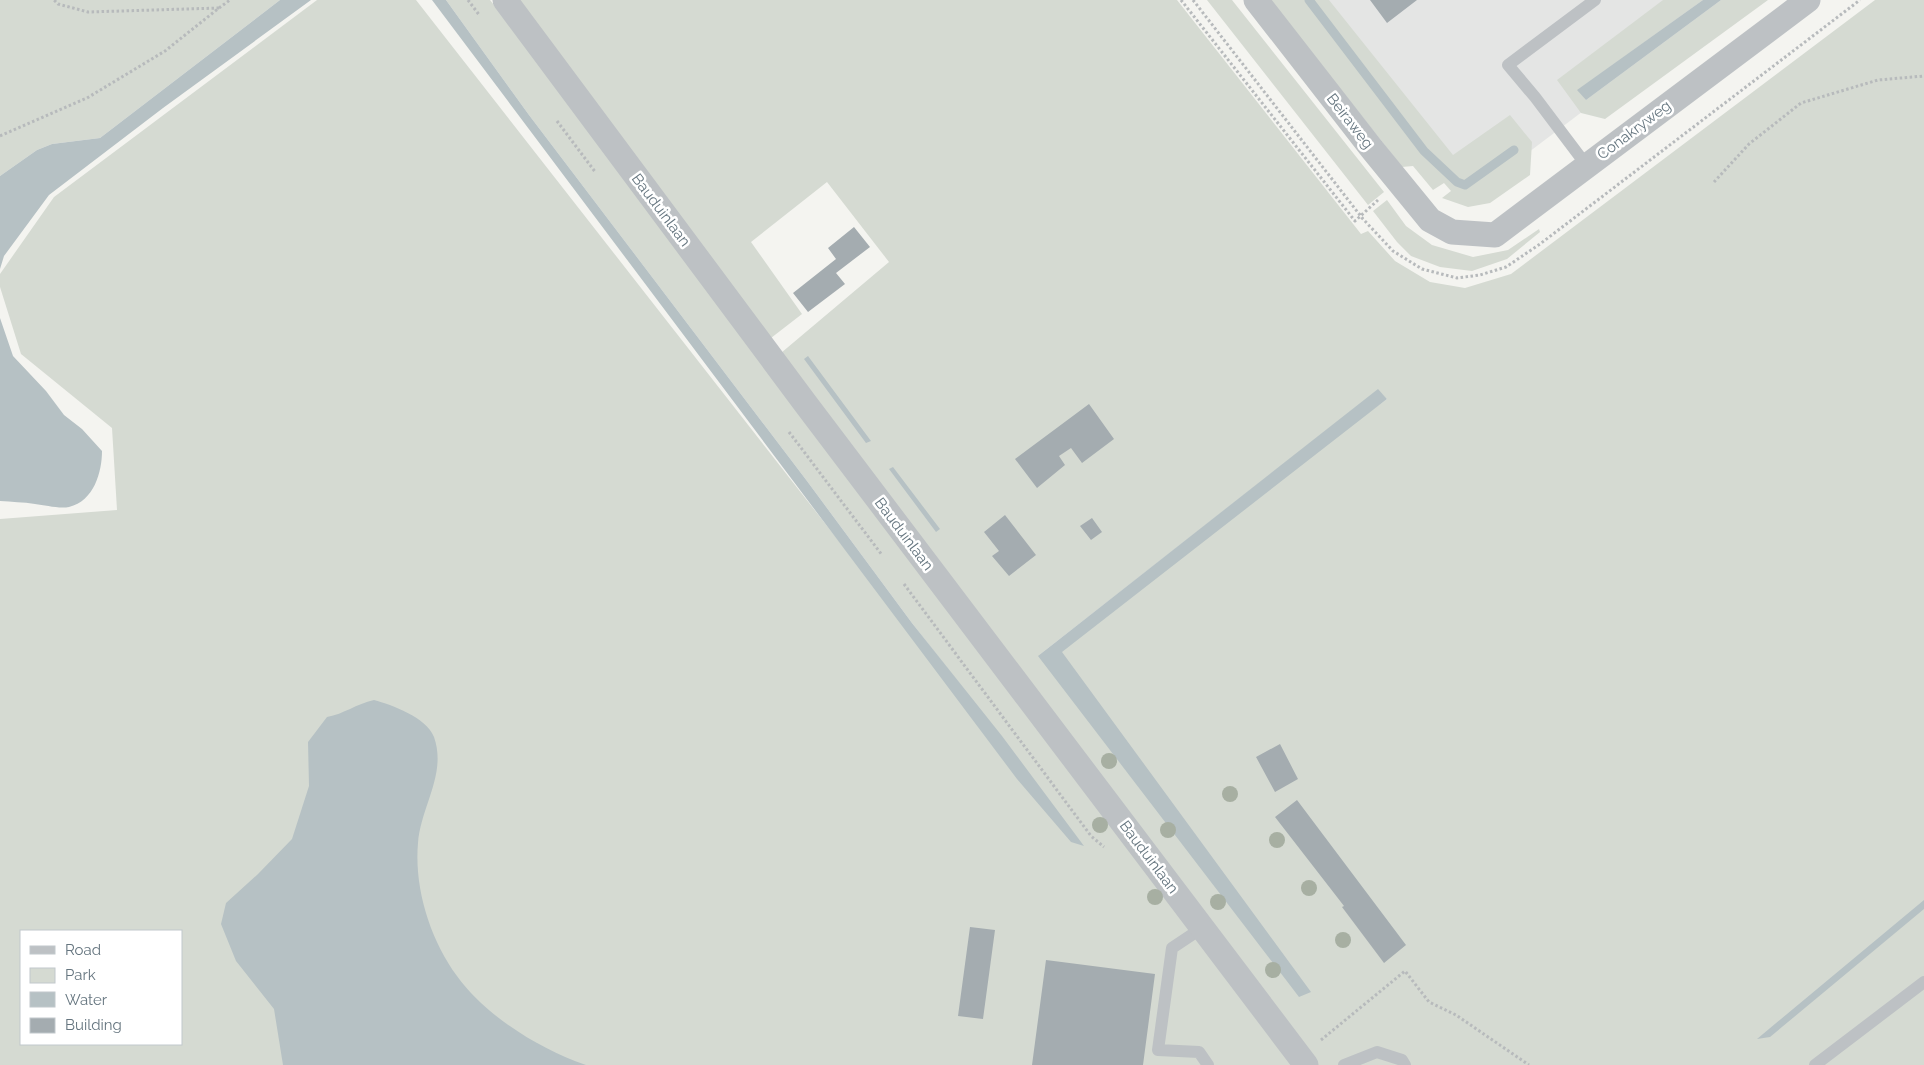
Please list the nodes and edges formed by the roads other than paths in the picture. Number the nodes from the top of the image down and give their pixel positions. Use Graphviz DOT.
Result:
graph roads {
  1 [pos="505,0"];
  2 [pos="1256,0"];
  3 [pos="1595,0"];
  4 [pos="1808,0"];
  5 [pos="1587,166"];
  6 [pos="1452,232"];
  7 [pos="1202,928"];
  8 [pos="1924,982"];
  9 [pos="1303,1062"];
  10 [pos="1208,1065"];
  11 [pos="1344,1065"];
  12 [pos="1405,1065"];
  13 [pos="1815,1065"];
  1 -- 7 [label="street, Bauduinlaan"];
  2 -- 6 [label="street, Beiraweg"];
  3 -- 5 [label="lane"];
  4 -- 5 [label="street, Conakryweg"];
  5 -- 6 [label="street, Conakryweg"];
  7 -- 9 [label="street, Bauduinlaan"];
  7 -- 10 [label="lane"];
  8 -- 13 [label="lane"];
  11 -- 12 [label="lane"];
}
